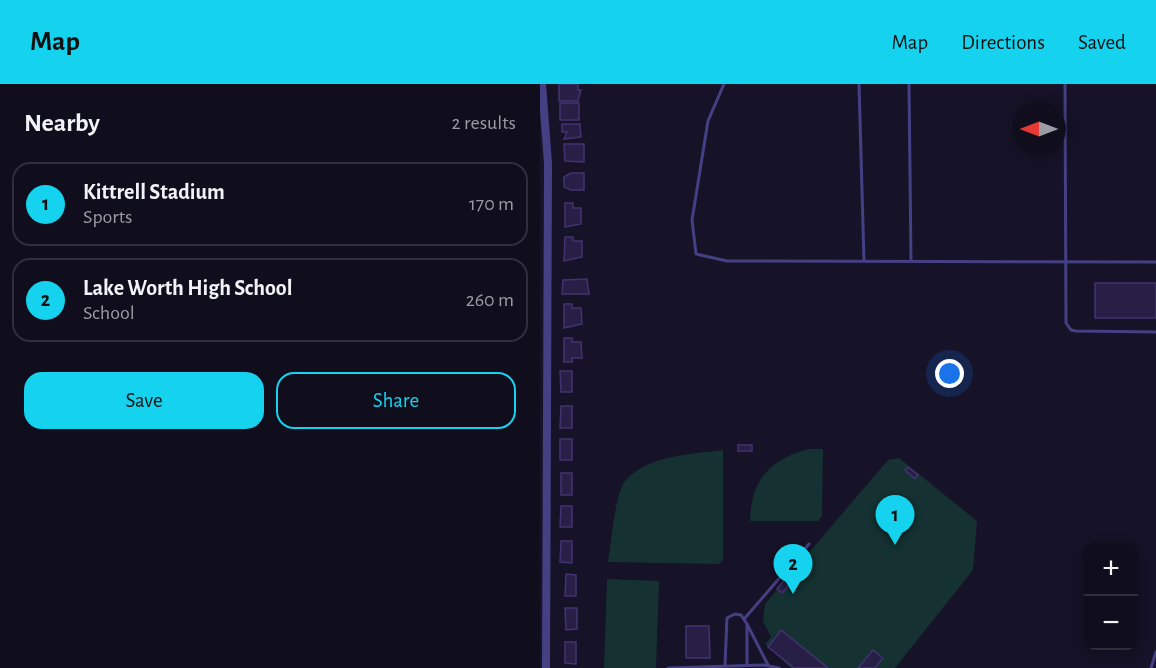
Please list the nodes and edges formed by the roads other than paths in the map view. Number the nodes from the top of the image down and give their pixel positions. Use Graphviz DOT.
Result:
graph roads {
  1 [pos="542,84"];
  2 [pos="724,84"];
  3 [pos="859,84"];
  4 [pos="909,84"];
  5 [pos="1065,84"];
  6 [pos="864,261"];
  7 [pos="910,261"];
  8 [pos="1066,261"];
  9 [pos="1156,262"];
  10 [pos="1156,332"];
  11 [pos="808,544"];
  12 [pos="744,619"];
  13 [pos="747,624"];
  14 [pos="1156,652"];
  15 [pos="747,665"];
  16 [pos="768,665"];
  17 [pos="725,666"];
  18 [pos="546,668"];
  19 [pos="668,668"];
  20 [pos="779,668"];
  21 [pos="1151,668"];
  1 -- 18 [label="street"];
  2 -- 6 [label="lane"];
  3 -- 6 [label="lane"];
  4 -- 7 [label="lane"];
  5 -- 8 [label="lane"];
  6 -- 7 [label="lane"];
  7 -- 8 [label="lane"];
  8 -- 9 [label="lane"];
  8 -- 10 [label="lane"];
  11 -- 12 [label="lane"];
  12 -- 13 [label="lane"];
  12 -- 17 [label="lane"];
  13 -- 15 [label="lane"];
  13 -- 16 [label="lane"];
  14 -- 21 [label="lane"];
  15 -- 16 [label="lane"];
  15 -- 17 [label="lane"];
  16 -- 20 [label="lane"];
  17 -- 19 [label="lane"];
}
